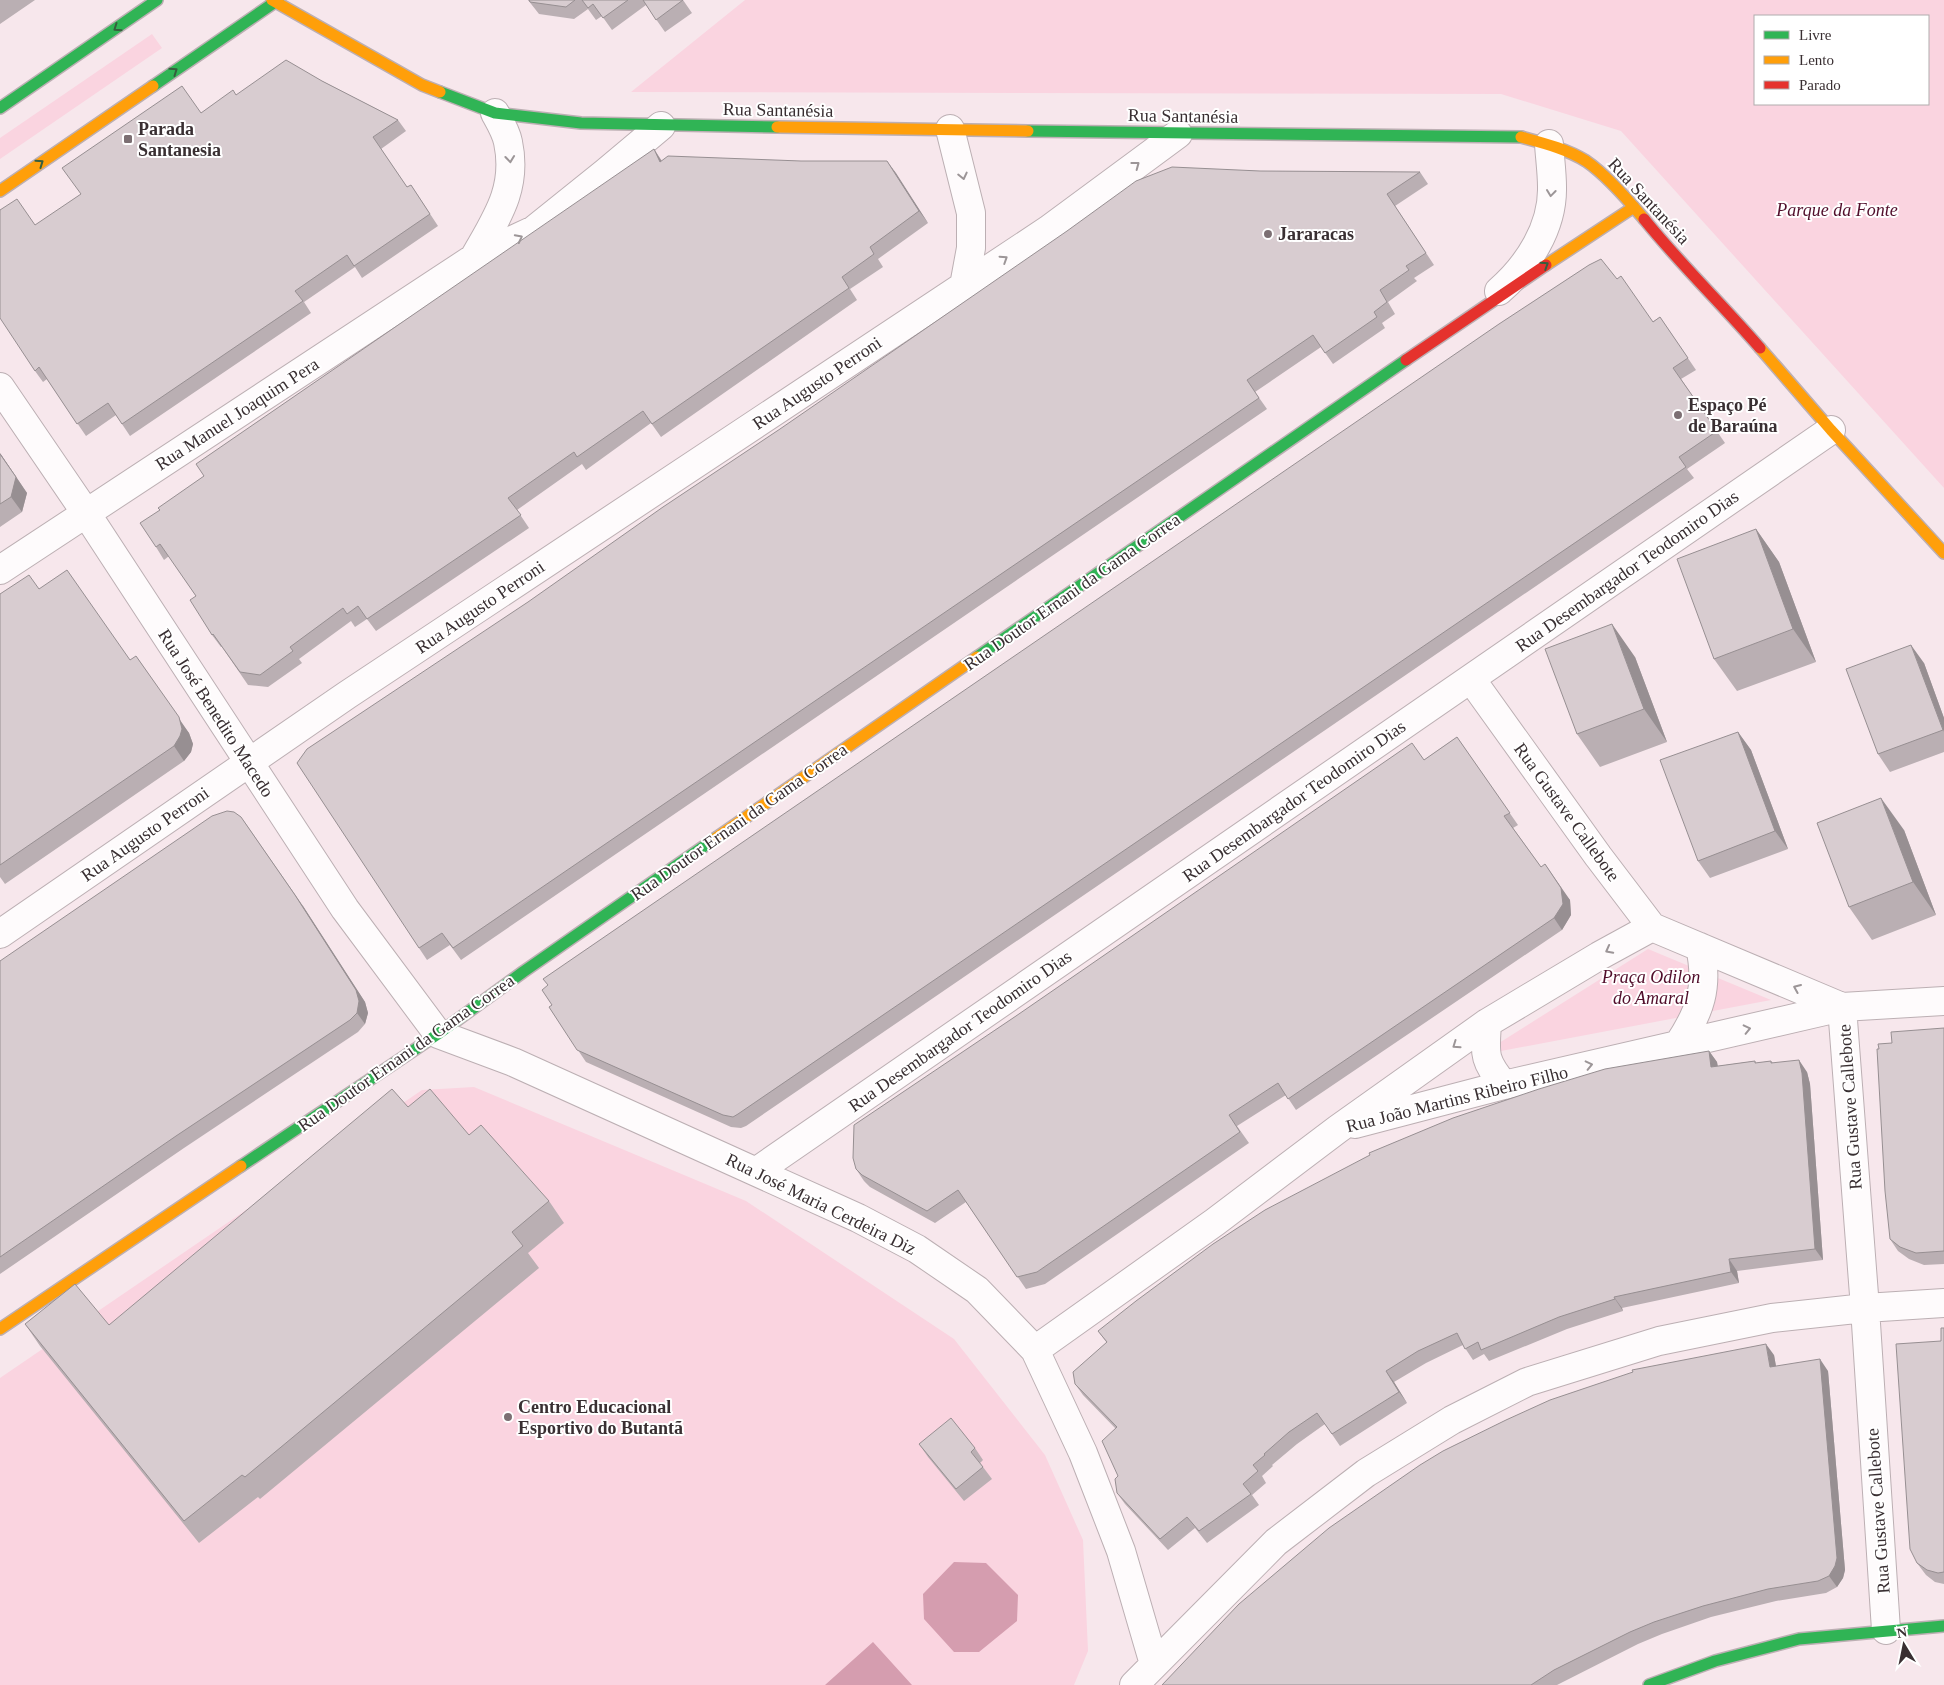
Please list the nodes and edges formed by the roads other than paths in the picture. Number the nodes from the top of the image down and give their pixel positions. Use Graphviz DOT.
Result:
graph roads {
  1 [pos="157,0"];
  2 [pos="275,1"];
  3 [pos="0,108"];
  4 [pos="495,113"];
  5 [pos="661,126"];
  6 [pos="950,129"];
  7 [pos="1178,134"];
  8 [pos="1549,144"];
  9 [pos="0,190"];
  10 [pos="1634,207"];
  11 [pos="474,258"];
  12 [pos="964,286"];
  13 [pos="1475,312"];
  14 [pos="0,387"];
  15 [pos="1830,430"];
  16 [pos="86,513"];
  17 [pos="1944,553"];
  18 [pos="0,570"];
  19 [pos="1471,679"];
  20 [pos="249,762"];
  21 [pos="1652,927"];
  22 [pos="0,934"];
  23 [pos="1700,947"];
  24 [pos="1944,1001"];
  25 [pos="1842,1007"];
  26 [pos="1487,1023"];
  27 [pos="438,1034"];
  28 [pos="1678,1045"];
  29 [pos="1504,1085"];
  30 [pos="1338,1129"];
  31 [pos="756,1171"];
  32 [pos="1944,1303"];
  33 [pos="1865,1308"];
  34 [pos="0,1329"];
  35 [pos="1035,1350"];
  36 [pos="1944,1626"];
  37 [pos="1886,1630"];
  38 [pos="1154,1664"];
  39 [pos="1134,1685"];
  40 [pos="1649,1685"];
  1 -- 3 [label="street, one-way"];
  2 -- 4 [label="street, Rua Santanésia"];
  9 -- 2 [label="street, one-way"];
  4 -- 5 [label="street, Rua Santanésia"];
  4 -- 11 [label="street, Rua Manuel Joaquim Pera, one-way"];
  5 -- 6 [label="street, Rua Santanésia"];
  11 -- 5 [label="street, Rua Manuel Joaquim Pera, one-way"];
  6 -- 7 [label="street, Rua Santanésia"];
  6 -- 12 [label="street, one-way"];
  7 -- 8 [label="street, Rua Santanésia"];
  12 -- 7 [label="street, Rua Augusto Perroni, one-way"];
  8 -- 10 [label="street, Rua Santanésia"];
  8 -- 13 [label="street, Rua Doutor Ernani da Gama Correa, one-way"];
  13 -- 10 [label="street, Rua Doutor Ernani da Gama Correa, one-way"];
  10 -- 15 [label="street, Rua Santanésia"];
  11 -- 16 [label="street, Rua Manuel Joaquim Pera"];
  12 -- 20 [label="street, Rua Augusto Perroni"];
  13 -- 27 [label="street, Rua Doutor Ernani da Gama Correa"];
  14 -- 16 [label="street, Rua José Benedito Macedo"];
  15 -- 17 [label="street, Rua Santanésia"];
  15 -- 19 [label="street, Rua Desembargador Teodomiro Dias"];
  16 -- 18 [label="street, Rua Manuel Joaquim Pera"];
  16 -- 20 [label="street, Rua José Benedito Macedo"];
  19 -- 21 [label="street, Rua Gustave Callebote"];
  19 -- 31 [label="street, Rua Desembargador Teodomiro Dias"];
  20 -- 22 [label="street, Rua Augusto Perroni"];
  20 -- 27 [label="street, Rua José Benedito Macedo"];
  21 -- 23 [label="street, Rua Gustave Callebote"];
  21 -- 26 [label="street, one-way"];
  25 -- 23 [label="street, Rua Gustave Callebote, one-way"];
  23 -- 28 [label="street"];
  24 -- 25 [label="street, Rua João Martins Ribeiro Filho"];
  28 -- 25 [label="street, Rua João Martins Ribeiro Filho, one-way"];
  25 -- 33 [label="street, Rua Gustave Callebote"];
  26 -- 29 [label="street"];
  26 -- 30 [label="street, one-way"];
  27 -- 31 [label="street, Rua José Maria Cerdeira Diz"];
  27 -- 34 [label="street, Rua Doutor Ernani da Gama Correa"];
  29 -- 28 [label="street, Rua João Martins Ribeiro Filho, one-way"];
  29 -- 30 [label="street, Rua João Martins Ribeiro Filho"];
  30 -- 35 [label="street, Rua João Martins Ribeiro Filho"];
  31 -- 35 [label="street, Rua José Maria Cerdeira Diz"];
  32 -- 33 [label="street"];
  33 -- 37 [label="street, Rua Gustave Callebote"];
  33 -- 38 [label="street"];
  35 -- 38 [label="street, Rua José Maria Cerdeira Diz"];
  36 -- 37 [label="street"];
  37 -- 40 [label="street"];
  38 -- 39 [label="street"];
}
